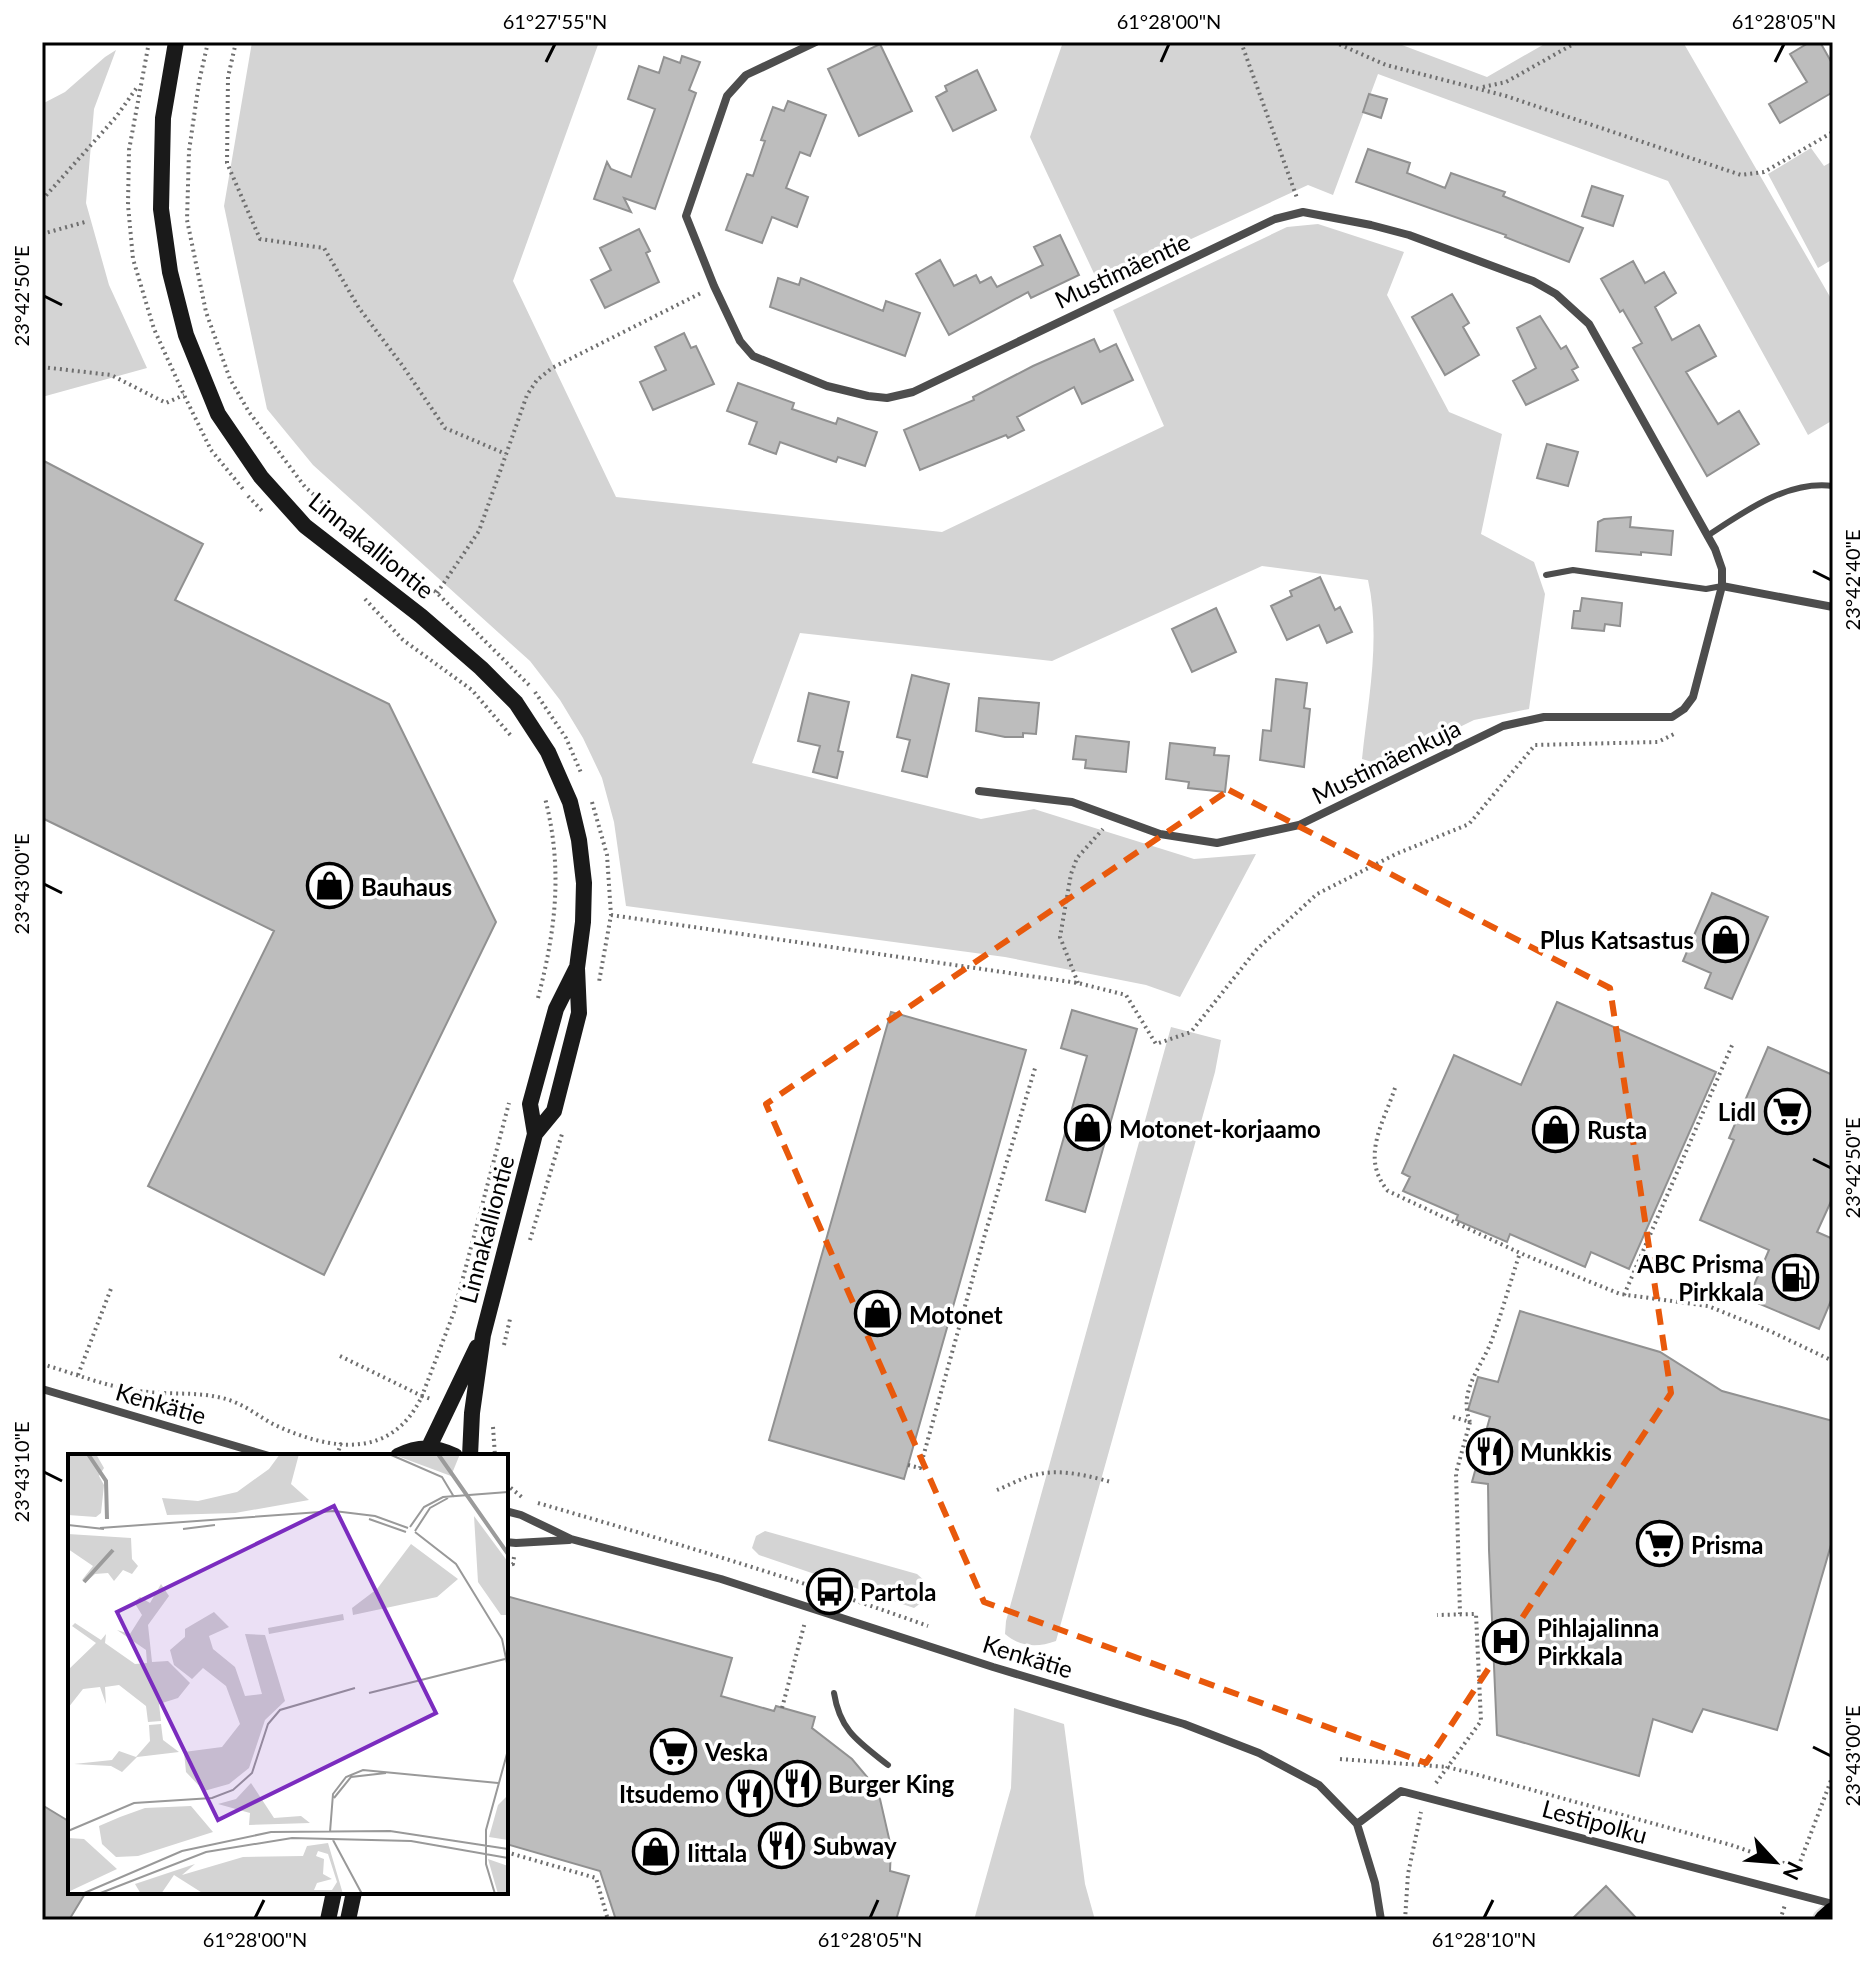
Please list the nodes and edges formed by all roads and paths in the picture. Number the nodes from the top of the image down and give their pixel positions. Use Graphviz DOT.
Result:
graph roads {
  1 [pos="149,42"];
  2 [pos="176,42"];
  3 [pos="208,42"];
  4 [pos="236,42"];
  5 [pos="816,42"];
  6 [pos="1241,42"];
  7 [pos="1334,42"];
  8 [pos="1577,42"];
  9 [pos="141,82"];
  10 [pos="1476,88"];
  11 [pos="1833,132"];
  12 [pos="42,200"];
  13 [pos="1303,212"];
  14 [pos="85,222"];
  15 [pos="42,234"];
  16 [pos="714,286"];
  17 [pos="42,367"];
  18 [pos="184,395"];
  19 [pos="506,454"];
  20 [pos="1833,486"];
  21 [pos="270,518"];
  22 [pos="1707,536"];
  23 [pos="1546,575"];
  24 [pos="1722,586"];
  25 [pos="364,599"];
  26 [pos="1833,607"];
  27 [pos="1686,725"];
  28 [pos="519,746"];
  29 [pos="979,791"];
  30 [pos="545,798"];
  31 [pos="1113,817"];
  32 [pos="611,915"];
  33 [pos="577,968"];
  34 [pos="1078,983"];
  35 [pos="536,1004"];
  36 [pos="1733,1043"];
  37 [pos="1036,1065"];
  38 [pos="1395,1088"];
  39 [pos="513,1090"];
  40 [pos="535,1134"];
  41 [pos="1520,1253"];
  42 [pos="112,1286"];
  43 [pos="1624,1295"];
  44 [pos="483,1335"];
  45 [pos="340,1356"];
  46 [pos="1833,1361"];
  47 [pos="42,1364"];
  48 [pos="78,1375"];
  49 [pos="42,1389"];
  50 [pos="422,1396"];
  51 [pos="448,1405"];
  52 [pos="472,1413"];
  53 [pos="1453,1417"];
  54 [pos="1470,1422"];
  55 [pos="341,1443"];
  56 [pos="429,1447"];
  57 [pos="262,1454"];
  58 [pos="338,1454"];
  59 [pos="402,1454"];
  60 [pos="449,1454"];
  61 [pos="470,1454"];
  62 [pos="495,1454"];
  63 [pos="908,1465"];
  64 [pos="1111,1482"];
  65 [pos="508,1486"];
  66 [pos="997,1490"];
  67 [pos="508,1512"];
  68 [pos="571,1539"];
  69 [pos="508,1542"];
  70 [pos="1460,1614"];
  71 [pos="1437,1615"];
  72 [pos="805,1622"];
  73 [pos="928,1626"];
  74 [pos="834,1693"];
  75 [pos="782,1708"];
  76 [pos="1340,1759"];
  77 [pos="888,1765"];
  78 [pos="1447,1767"];
  79 [pos="1833,1775"];
  80 [pos="1425,1797"];
  81 [pos="1357,1824"];
  82 [pos="508,1853"];
  83 [pos="560,1858"];
  84 [pos="557,1866"];
  85 [pos="1798,1868"];
  86 [pos="1789,1893"];
  87 [pos="334,1894"];
  88 [pos="354,1894"];
  89 [pos="1833,1904"];
  90 [pos="1833,1912"];
  91 [pos="328,1920"];
  92 [pos="348,1920"];
  93 [pos="608,1920"];
  94 [pos="1381,1920"];
  95 [pos="1405,1920"];
  96 [pos="1780,1920"];
  97 [pos="1824,1920"];
  1 -- 9 [label="path"];
  2 -- 33 [label="main road, Linnakalliontie"];
  3 -- 19 [label="path"];
  4 -- 19 [label="path"];
  5 -- 16 [label="street, Mustimäentie"];
  6 -- 13 [label="path"];
  7 -- 10 [label="path"];
  8 -- 10 [label="path"];
  9 -- 12 [label="path"];
  9 -- 18 [label="path"];
  10 -- 11 [label="path"];
  13 -- 16 [label="street, Mustimäentie"];
  13 -- 22 [label="street, Mustimäentie"];
  14 -- 15 [label="path"];
  16 -- 19 [label="path"];
  17 -- 18 [label="path"];
  18 -- 21 [label="path"];
  20 -- 22 [label="lane"];
  22 -- 24 [label="street, Mustimäentie"];
  23 -- 24 [label="lane"];
  24 -- 26 [label="street"];
  24 -- 31 [label="street, Mustimäenkuja"];
  25 -- 28 [label="path"];
  27 -- 34 [label="path"];
  29 -- 31 [label="street, Mustimäenkuja"];
  30 -- 35 [label="path"];
  31 -- 34 [label="path"];
  32 -- 34 [label="path"];
  33 -- 40 [label="main road"];
  33 -- 40 [label="main road"];
  36 -- 43 [label="path"];
  37 -- 63 [label="path"];
  38 -- 41 [label="path"];
  39 -- 50 [label="path"];
  40 -- 44 [label="main road, Linnakalliontie"];
  41 -- 43 [label="path"];
  41 -- 54 [label="path"];
  42 -- 48 [label="path"];
  43 -- 46 [label="path"];
  44 -- 51 [label="main road, Linnakalliontie"];
  44 -- 52 [label="main road, Linnakalliontie"];
  45 -- 50 [label="path"];
  47 -- 48 [label="path"];
  48 -- 55 [label="path"];
  49 -- 57 [label="street, Kenkätie"];
  50 -- 51 [label="path"];
  50 -- 55 [label="path"];
  51 -- 56 [label="main road, Linnakalliontie"];
  52 -- 61 [label="main road, Linnakalliontie"];
  52 -- 62 [label="path"];
  53 -- 54 [label="path"];
  54 -- 70 [label="path"];
  55 -- 58 [label="path"];
  56 -- 59 [label="main road"];
  56 -- 60 [label="main road"];
  64 -- 66 [label="path"];
  65 -- 73 [label="path"];
  67 -- 68 [label="street, Kenkätie"];
  68 -- 69 [label="street, Kenkätie"];
  68 -- 81 [label="street, Kenkätie"];
  70 -- 71 [label="path"];
  70 -- 78 [label="path"];
  72 -- 75 [label="path"];
  74 -- 77 [label="lane"];
  76 -- 78 [label="path"];
  78 -- 80 [label="path"];
  78 -- 85 [label="path"];
  79 -- 85 [label="path"];
  80 -- 81 [label="street, Lestipolku"];
  80 -- 86 [label="street, Lestipolku"];
  80 -- 95 [label="path"];
  81 -- 94 [label="street, Kenkätie"];
  82 -- 84 [label="path"];
  83 -- 84 [label="path"];
  84 -- 93 [label="path"];
  85 -- 86 [label="path"];
  86 -- 89 [label="street, Lestipolku"];
  86 -- 96 [label="path"];
  87 -- 91 [label="main road"];
  88 -- 92 [label="main road"];
  90 -- 97 [label="main road"];
}
